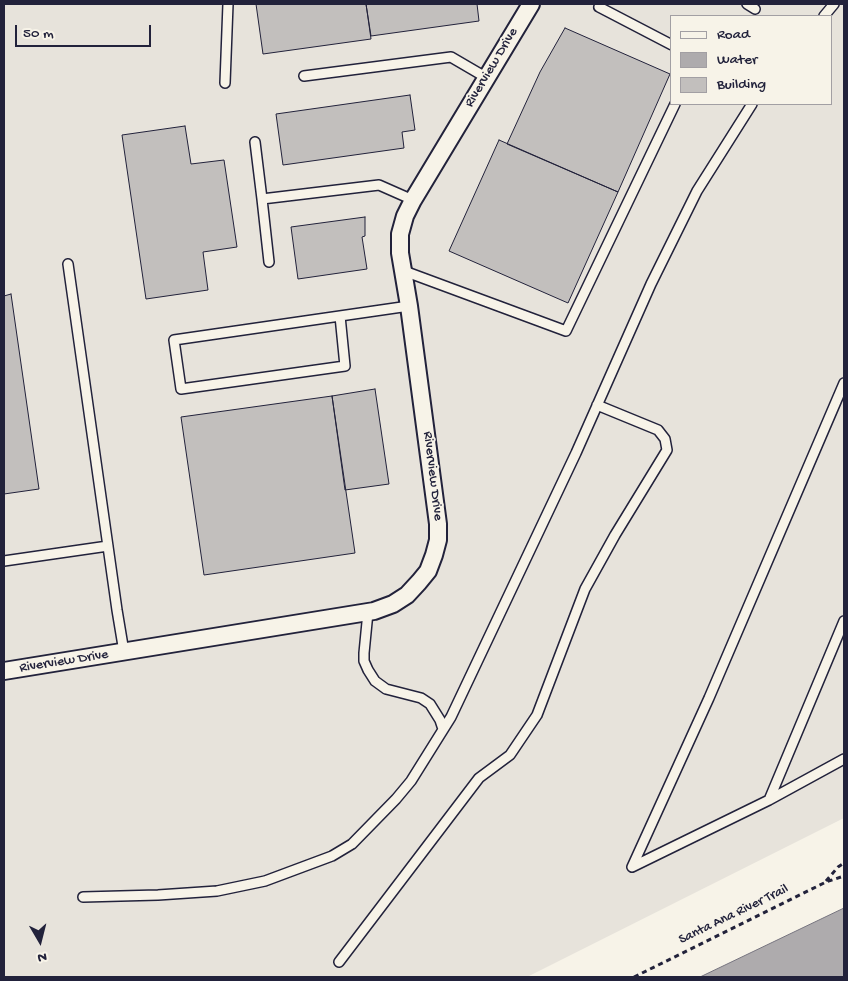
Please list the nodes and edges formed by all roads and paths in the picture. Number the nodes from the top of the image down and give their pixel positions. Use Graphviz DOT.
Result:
graph roads {
  1 [pos="228,4"];
  2 [pos="531,4"];
  3 [pos="600,4"];
  4 [pos="747,4"];
  5 [pos="834,4"];
  6 [pos="755,9"];
  7 [pos="825,15"];
  8 [pos="670,44"];
  9 [pos="304,76"];
  10 [pos="486,78"];
  11 [pos="225,83"];
  12 [pos="676,105"];
  13 [pos="751,105"];
  14 [pos="254,142"];
  15 [pos="262,199"];
  16 [pos="413,200"];
  17 [pos="269,262"];
  18 [pos="68,264"];
  19 [pos="404,271"];
  20 [pos="409,306"];
  21 [pos="340,316"];
  22 [pos="844,382"];
  23 [pos="597,406"];
  24 [pos="108,546"];
  25 [pos="4,561"];
  26 [pos="368,612"];
  27 [pos="844,621"];
  28 [pos="124,652"];
  29 [pos="4,671"];
  30 [pos="443,729"];
  31 [pos="844,759"];
  32 [pos="769,800"];
  33 [pos="844,863"];
  34 [pos="844,876"];
  35 [pos="826,882"];
  36 [pos="83,896"];
  37 [pos="339,962"];
  38 [pos="634,977"];
  1 -- 11 [label="lane"];
  2 -- 10 [label="street, Riverview Drive"];
  3 -- 8 [label="lane"];
  4 -- 6 [label="lane"];
  5 -- 7 [label="lane"];
  9 -- 10 [label="lane"];
  10 -- 16 [label="street, Riverview Drive"];
  12 -- 19 [label="lane"];
  13 -- 23 [label="lane"];
  14 -- 15 [label="lane"];
  15 -- 16 [label="lane"];
  15 -- 17 [label="lane"];
  16 -- 19 [label="street, Riverview Drive"];
  18 -- 24 [label="lane"];
  19 -- 20 [label="street, Riverview Drive"];
  20 -- 21 [label="lane"];
  20 -- 26 [label="street, Riverview Drive"];
  21 -- 21 [label="lane"];
  22 -- 32 [label="lane"];
  23 -- 30 [label="lane"];
  23 -- 37 [label="lane"];
  24 -- 25 [label="lane"];
  24 -- 28 [label="lane"];
  26 -- 28 [label="street, Riverview Drive"];
  26 -- 30 [label="lane"];
  27 -- 32 [label="lane"];
  28 -- 29 [label="street, Riverview Drive"];
  30 -- 36 [label="lane"];
  31 -- 32 [label="lane"];
  33 -- 35 [label="path"];
  34 -- 35 [label="path, Santa Ana River Trail"];
  35 -- 38 [label="path, Santa Ana River Trail"];
}
